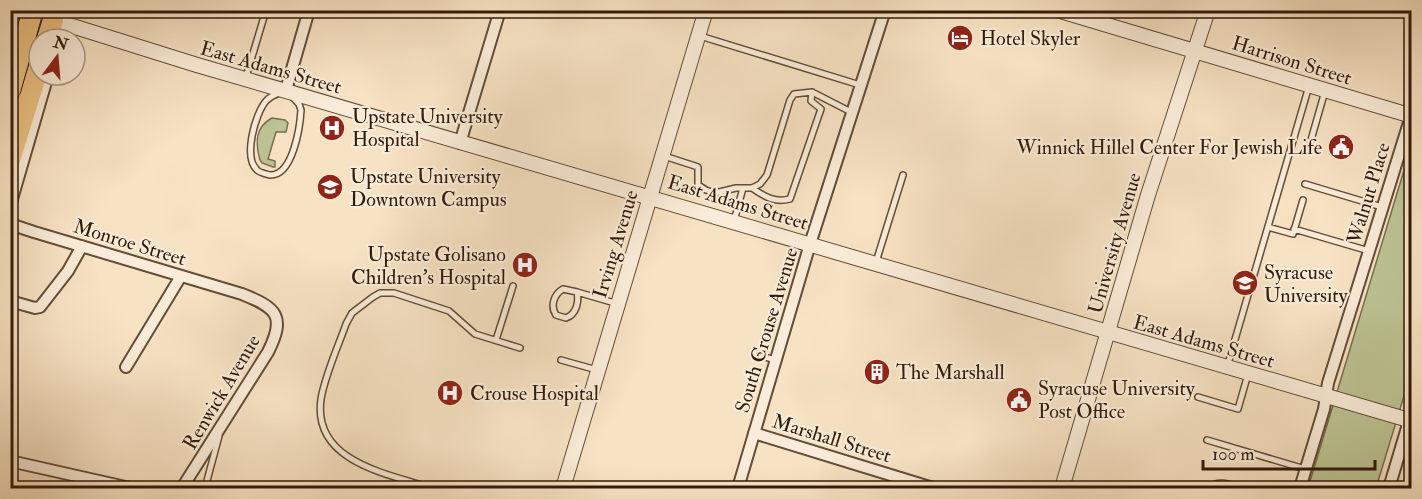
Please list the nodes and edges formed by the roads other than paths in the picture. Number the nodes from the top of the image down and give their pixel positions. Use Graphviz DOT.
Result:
graph roads {
  1 [pos="15,10"];
  2 [pos="22,10"];
  3 [pos="33,10"];
  4 [pos="266,10"];
  5 [pos="309,10"];
  6 [pos="500,10"];
  7 [pos="706,10"];
  8 [pos="885,10"];
  9 [pos="1057,10"];
  10 [pos="1209,10"];
  11 [pos="10,25"];
  12 [pos="698,36"];
  13 [pos="87,41"];
  14 [pos="1195,51"];
  15 [pos="10,54"];
  16 [pos="245,79"];
  17 [pos="862,85"];
  18 [pos="1309,86"];
  19 [pos="33,87"];
  20 [pos="45,87"];
  21 [pos="286,90"];
  22 [pos="10,91"];
  23 [pos="1325,91"];
  24 [pos="812,92"];
  25 [pos="853,113"];
  26 [pos="1411,116"];
  27 [pos="460,143"];
  28 [pos="1308,147"];
  29 [pos="662,156"];
  30 [pos="10,160"];
  31 [pos="903,175"];
  32 [pos="1305,184"];
  33 [pos="744,188"];
  34 [pos="752,188"];
  35 [pos="649,196"];
  36 [pos="1303,200"];
  37 [pos="10,206"];
  38 [pos="1382,207"];
  39 [pos="10,220"];
  40 [pos="734,222"];
  41 [pos="1268,226"];
  42 [pos="1294,229"];
  43 [pos="810,244"];
  44 [pos="82,246"];
  45 [pos="1369,251"];
  46 [pos="875,264"];
  47 [pos="181,276"];
  48 [pos="513,286"];
  49 [pos="577,292"];
  50 [pos="242,294"];
  51 [pos="10,301"];
  52 [pos="618,304"];
  53 [pos="1109,333"];
  54 [pos="496,340"];
  55 [pos="520,348"];
  56 [pos="761,356"];
  57 [pos="561,360"];
  58 [pos="776,360"];
  59 [pos="126,367"];
  60 [pos="1226,368"];
  61 [pos="599,371"];
  62 [pos="1248,374"];
  63 [pos="1198,397"];
  64 [pos="1326,397"];
  65 [pos="1410,418"];
  66 [pos="221,428"];
  67 [pos="754,433"];
  68 [pos="1207,440"];
  69 [pos="10,461"];
  70 [pos="1305,469"];
  71 [pos="130,489"];
  72 [pos="182,489"];
  73 [pos="205,489"];
  74 [pos="432,489"];
  75 [pos="563,489"];
  76 [pos="738,489"];
  77 [pos="933,489"];
  78 [pos="1062,489"];
  79 [pos="1208,489"];
  80 [pos="1245,489"];
  81 [pos="1300,489"];
  82 [pos="1389,489"];
  1 -- 11 [label="highway"];
  2 -- 15 [label="street"];
  3 -- 22 [label="highway, bridge"];
  4 -- 16 [label="lane"];
  5 -- 21 [label="street"];
  6 -- 27 [label="street"];
  7 -- 12 [label="street, Irving Avenue"];
  8 -- 17 [label="street, South Crouse Avenue"];
  9 -- 14 [label="street, Harrison Street"];
  10 -- 14 [label="street, University Avenue"];
  12 -- 17 [label="lane"];
  12 -- 29 [label="street, Irving Avenue"];
  13 -- 16 [label="street, East Adams Street"];
  14 -- 18 [label="street, Harrison Street"];
  14 -- 53 [label="street, University Avenue"];
  16 -- 21 [label="street, East Adams Street"];
  17 -- 25 [label="street, South Crouse Avenue"];
  18 -- 23 [label="street, Harrison Street"];
  18 -- 41 [label="lane"];
  19 -- 30 [label="highway"];
  20 -- 37 [label="street"];
  21 -- 21 [label="lane"];
  21 -- 27 [label="street, East Adams Street"];
  23 -- 26 [label="street, Harrison Street"];
  23 -- 28 [label="lane"];
  24 -- 25 [label="lane"];
  24 -- 34 [label="lane"];
  24 -- 34 [label="lane"];
  25 -- 43 [label="street, South Crouse Avenue"];
  26 -- 38 [label="street, Walnut Place"];
  27 -- 35 [label="street, East Adams Street"];
  29 -- 33 [label="lane"];
  29 -- 35 [label="street, Irving Avenue"];
  31 -- 46 [label="lane"];
  32 -- 38 [label="lane"];
  33 -- 34 [label="lane"];
  33 -- 40 [label="lane"];
  35 -- 40 [label="street, East Adams Street"];
  35 -- 52 [label="street, Irving Avenue"];
  36 -- 42 [label="lane"];
  38 -- 45 [label="street, Walnut Place"];
  39 -- 44 [label="street, Monroe Street"];
  40 -- 43 [label="street, East Adams Street"];
  41 -- 42 [label="lane"];
  41 -- 60 [label="lane"];
  42 -- 45 [label="lane"];
  43 -- 46 [label="street, East Adams Street"];
  43 -- 58 [label="street, South Crouse Avenue"];
  44 -- 47 [label="street, Monroe Street"];
  44 -- 51 [label="street"];
  45 -- 64 [label="street, Walnut Place"];
  46 -- 53 [label="street, East Adams Street"];
  47 -- 50 [label="street, Monroe Street"];
  47 -- 59 [label="street"];
  48 -- 54 [label="lane"];
  49 -- 49 [label="lane"];
  49 -- 52 [label="lane"];
  50 -- 66 [label="street, Renwick Avenue"];
  52 -- 61 [label="street, Irving Avenue"];
  53 -- 60 [label="street, East Adams Street"];
  53 -- 78 [label="street, University Avenue"];
  54 -- 55 [label="lane"];
  54 -- 74 [label="lane"];
  56 -- 58 [label="lane"];
  57 -- 61 [label="lane"];
  58 -- 67 [label="street, South Crouse Avenue"];
  60 -- 62 [label="street, East Adams Street"];
  61 -- 75 [label="street, Irving Avenue"];
  62 -- 63 [label="lane"];
  62 -- 64 [label="street, East Adams Street"];
  64 -- 65 [label="street, East Adams Street"];
  64 -- 70 [label="street, Walnut Place"];
  65 -- 82 [label="street"];
  66 -- 72 [label="street, Renwick Avenue"];
  66 -- 73 [label="lane"];
  67 -- 76 [label="street, South Crouse Avenue"];
  67 -- 77 [label="street, Marshall Street"];
  68 -- 70 [label="lane"];
  69 -- 71 [label="street"];
  70 -- 81 [label="street, Walnut Place"];
  79 -- 80 [label="lane"];
}
